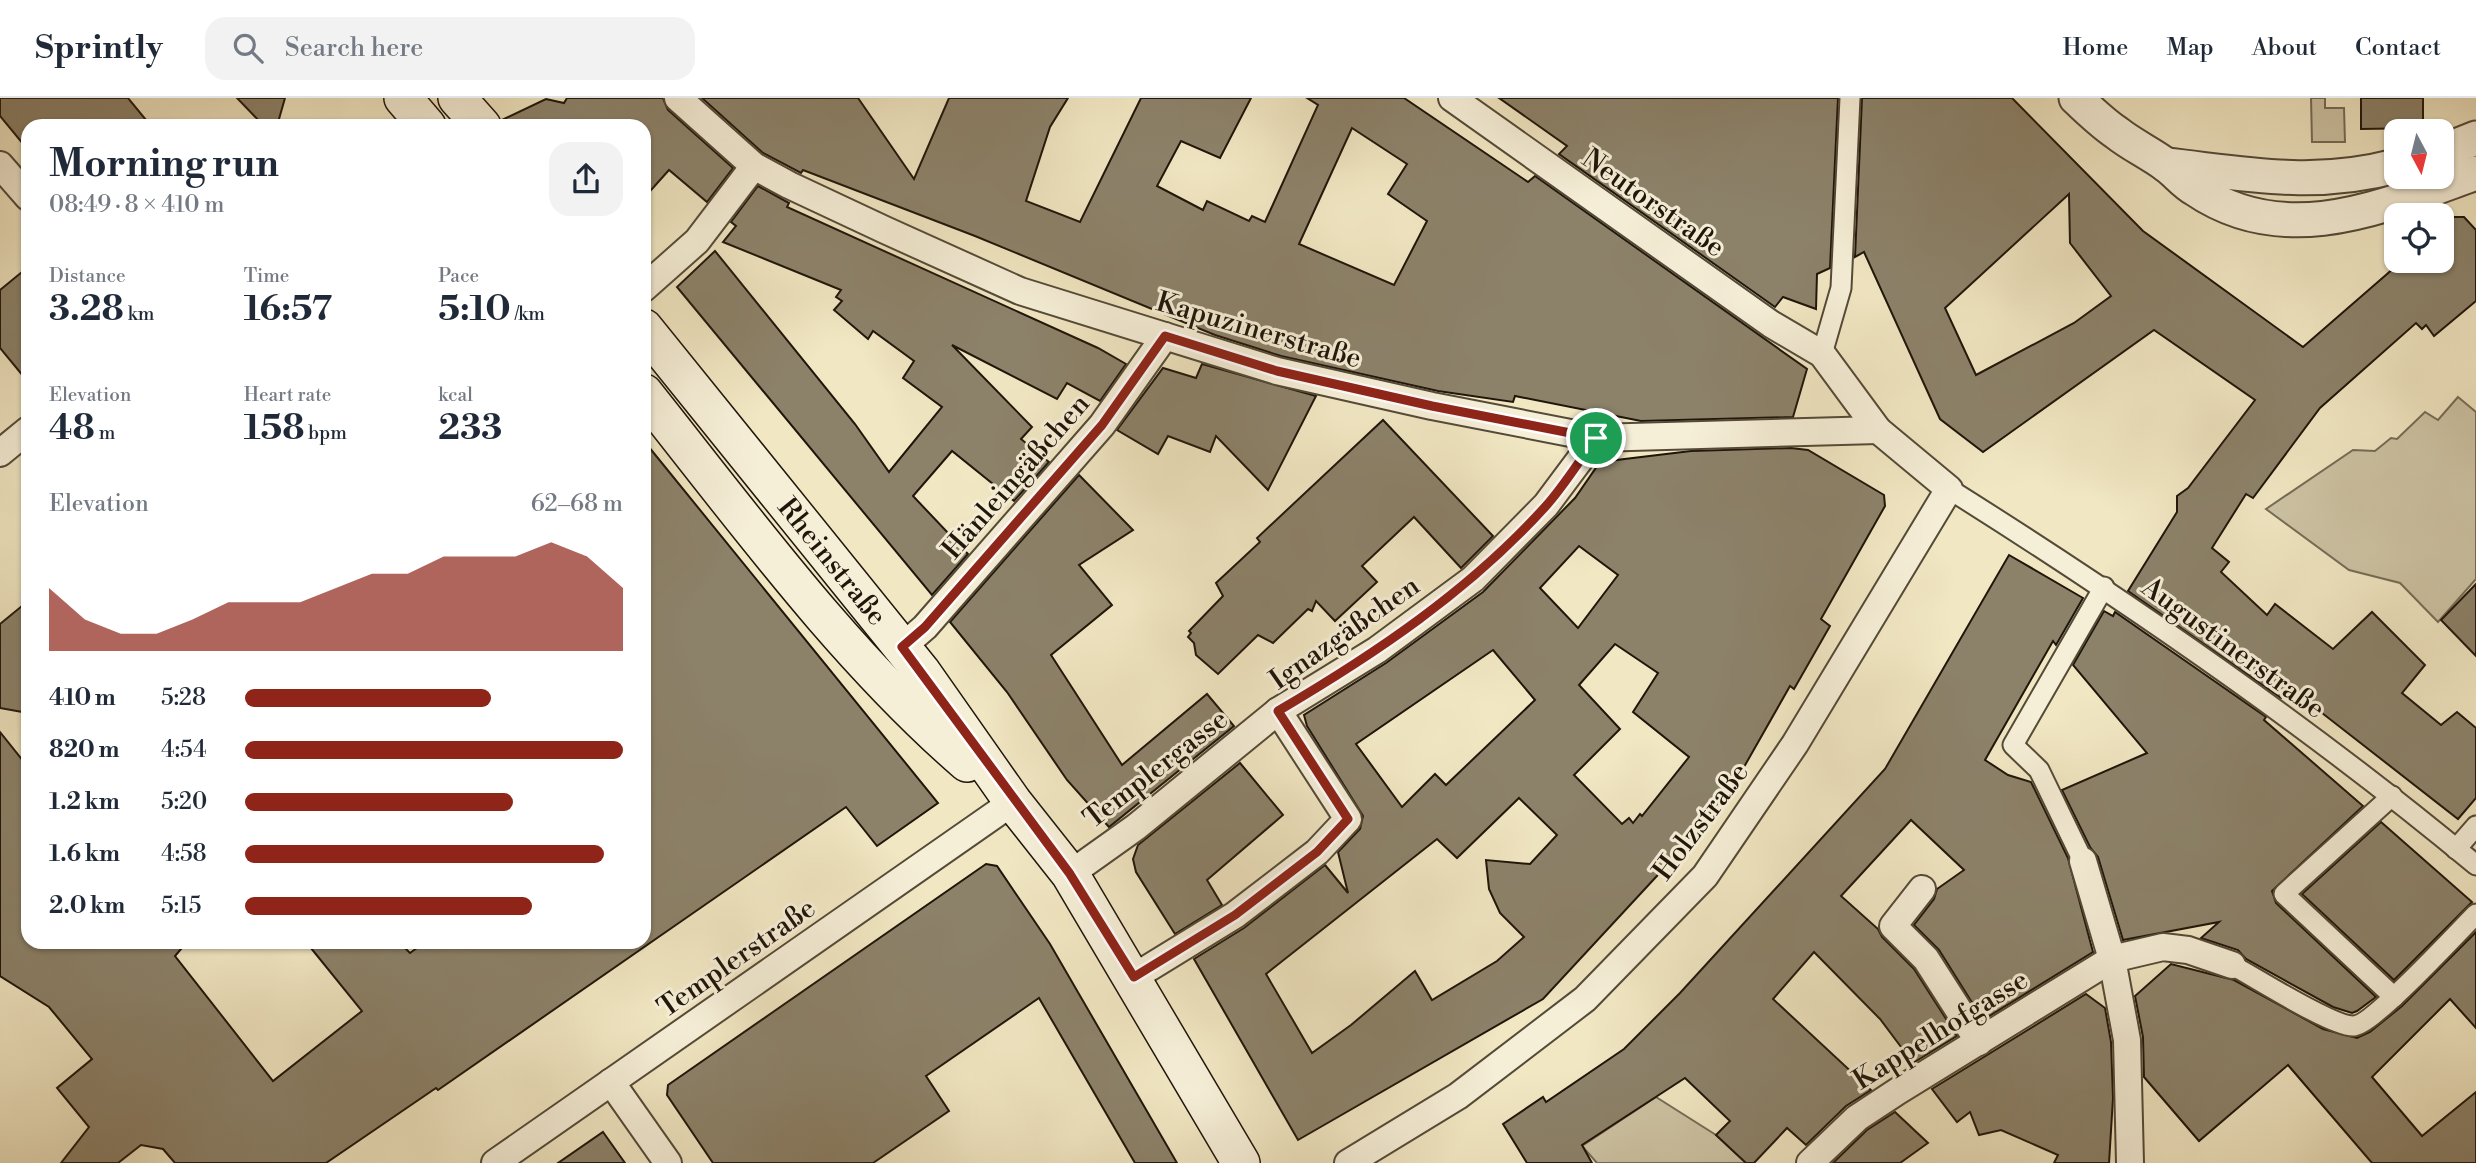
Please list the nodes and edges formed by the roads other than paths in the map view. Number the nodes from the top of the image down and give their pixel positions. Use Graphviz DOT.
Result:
graph roads {
  1 [pos="402,98"];
  2 [pos="678,98"];
  3 [pos="1452,98"];
  4 [pos="1850,98"];
  5 [pos="2076,98"];
  6 [pos="467,109"];
  7 [pos="422,119"];
  8 [pos="445,119"];
  9 [pos="2466,163"];
  10 [pos="0,165"];
  11 [pos="2166,165"];
  12 [pos="754,166"];
  13 [pos="2384,169"];
  14 [pos="21,189"];
  15 [pos="651,282"];
  16 [pos="1165,336"];
  17 [pos="651,337"];
  18 [pos="1822,354"];
  19 [pos="651,402"];
  20 [pos="1878,430"];
  21 [pos="21,436"];
  22 [pos="1596,438"];
  23 [pos="0,453"];
  24 [pos="1949,489"];
  25 [pos="2104,587"];
  26 [pos="902,647"];
  27 [pos="1278,711"];
  28 [pos="2392,796"];
  29 [pos="1013,802"];
  30 [pos="2476,827"];
  31 [pos="2456,849"];
  32 [pos="2083,861"];
  33 [pos="2476,865"];
  34 [pos="1070,874"];
  35 [pos="1922,888"];
  36 [pos="2476,914"];
  37 [pos="2112,960"];
  38 [pos="2232,965"];
  39 [pos="1134,977"];
  40 [pos="2394,997"];
  41 [pos="1979,1042"];
  42 [pos="611,1082"];
  43 [pos="495,1163"];
  44 [pos="668,1163"];
  45 [pos="1241,1163"];
  46 [pos="1348,1163"];
  47 [pos="1810,1163"];
  48 [pos="2130,1163"];
  1 -- 7 [label="main road"];
  2 -- 12 [label="street, Kapuzinerstraße"];
  3 -- 18 [label="street, Neutorstraße"];
  4 -- 18 [label="street"];
  5 -- 11 [label="street"];
  6 -- 8 [label="street"];
  9 -- 11 [label="street"];
  10 -- 14 [label="street"];
  11 -- 13 [label="street"];
  12 -- 15 [label="street"];
  12 -- 16 [label="street, Kapuzinerstraße"];
  16 -- 22 [label="street, Kapuzinerstraße"];
  16 -- 26 [label="street, Hänleingäßchen"];
  17 -- 26 [label="main road, Rheinstraße"];
  18 -- 20 [label="street"];
  19 -- 29 [label="main road, Rheinstraße"];
  20 -- 22 [label="street, Kapuzinerstraße"];
  20 -- 24 [label="street"];
  21 -- 23 [label="street"];
  22 -- 27 [label="street, Ignazgäßchen"];
  24 -- 25 [label="street, Augustinerstraße"];
  24 -- 46 [label="street, Holzstraße"];
  25 -- 28 [label="street, Augustinerstraße"];
  25 -- 32 [label="street"];
  26 -- 29 [label="main road, Rheinstraße"];
  27 -- 34 [label="street, Templergasse"];
  27 -- 39 [label="street, Ignazgäßchen"];
  28 -- 31 [label="street, Augustinerstraße"];
  28 -- 40 [label="street"];
  29 -- 34 [label="main road, Rheinstraße"];
  29 -- 42 [label="street, Templerstraße"];
  30 -- 31 [label="street"];
  31 -- 33 [label="street, Augustinerstraße"];
  32 -- 37 [label="street"];
  34 -- 39 [label="main road, Rheinstraße"];
  35 -- 41 [label="street"];
  36 -- 40 [label="street"];
  37 -- 38 [label="street, Kappelhofgasse"];
  37 -- 41 [label="street, Kappelhofgasse"];
  37 -- 48 [label="street"];
  38 -- 40 [label="street"];
  39 -- 45 [label="main road, Rheinstraße"];
  41 -- 47 [label="street, Kappelhofgasse"];
  42 -- 43 [label="street, Templerstraße"];
  42 -- 44 [label="street"];
}
